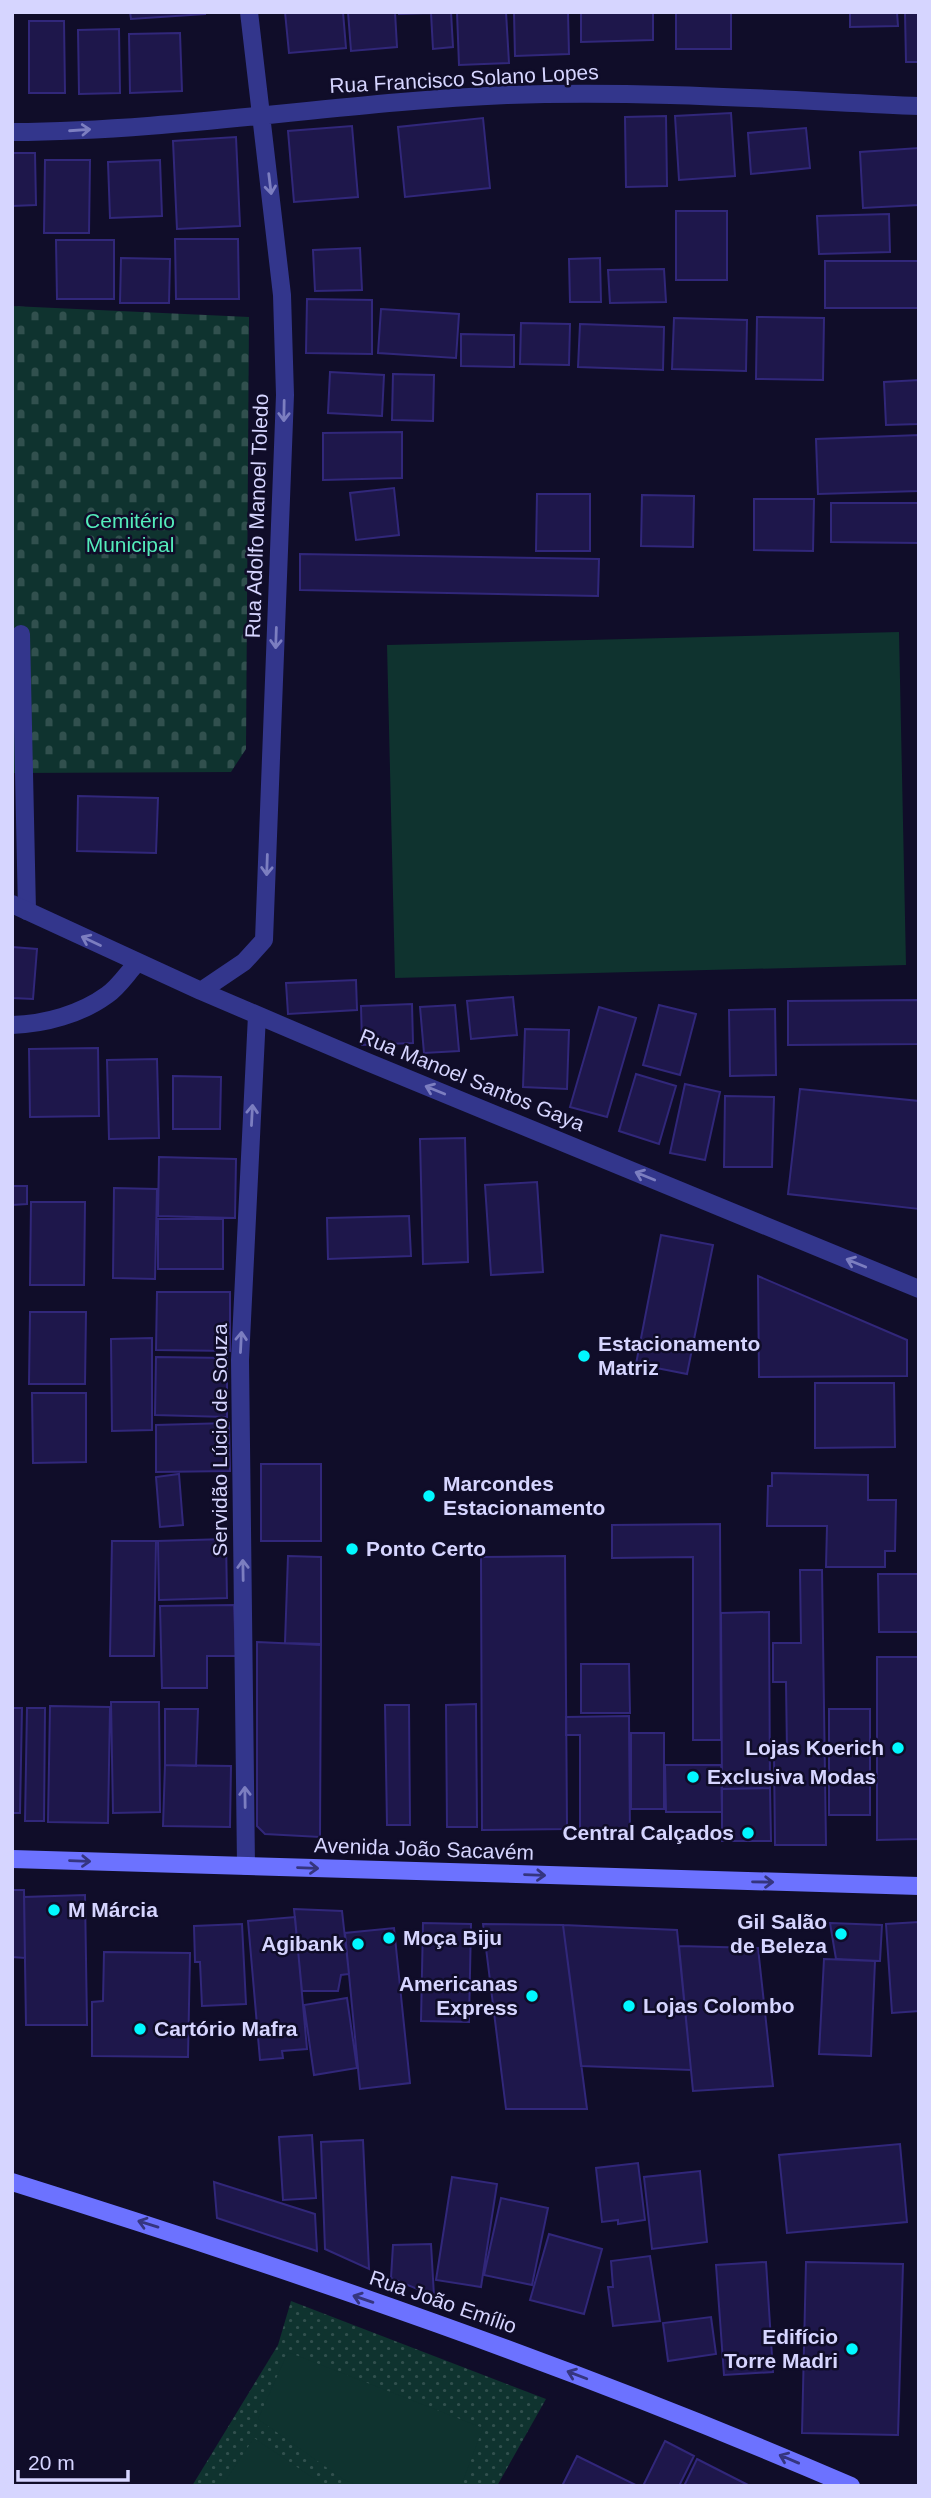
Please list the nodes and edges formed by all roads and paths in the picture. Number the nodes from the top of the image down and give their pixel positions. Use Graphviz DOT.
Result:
graph roads {
  1 [pos="249,12"];
  2 [pos="919,106"];
  3 [pos="262,116"];
  4 [pos="12,132"];
  5 [pos="21,634"];
  6 [pos="20,907"];
  7 [pos="138,962"];
  8 [pos="201,991"];
  9 [pos="257,1015"];
  10 [pos="12,1025"];
  11 [pos="919,1289"];
  12 [pos="12,1859"];
  13 [pos="246,1866"];
  14 [pos="919,1886"];
  15 [pos="12,2182"];
  16 [pos="851,2486"];
  1 -- 3 [label="street, Rua Adolfo Manoel Toledo"];
  2 -- 3 [label="street, Rua Francisco Solano Lopes"];
  4 -- 3 [label="street, Rua Francisco Solano Lopes, one-way"];
  3 -- 8 [label="street, Rua Adolfo Manoel Toledo, one-way"];
  5 -- 6 [label="street"];
  7 -- 6 [label="street, Rua Manoel Santos Gaya, one-way"];
  7 -- 8 [label="street, Rua Manoel Santos Gaya"];
  7 -- 10 [label="street"];
  8 -- 9 [label="street, Rua Manoel Santos Gaya"];
  11 -- 9 [label="street, Rua Manoel Santos Gaya, one-way"];
  13 -- 9 [label="street, Servidão Lúcio de Souza, one-way"];
  12 -- 13 [label="main road, Avenida João Sacavém, one-way"];
  13 -- 14 [label="main road, Avenida João Sacavém, one-way"];
  16 -- 15 [label="main road, Rua João Emílio, one-way"];
}
